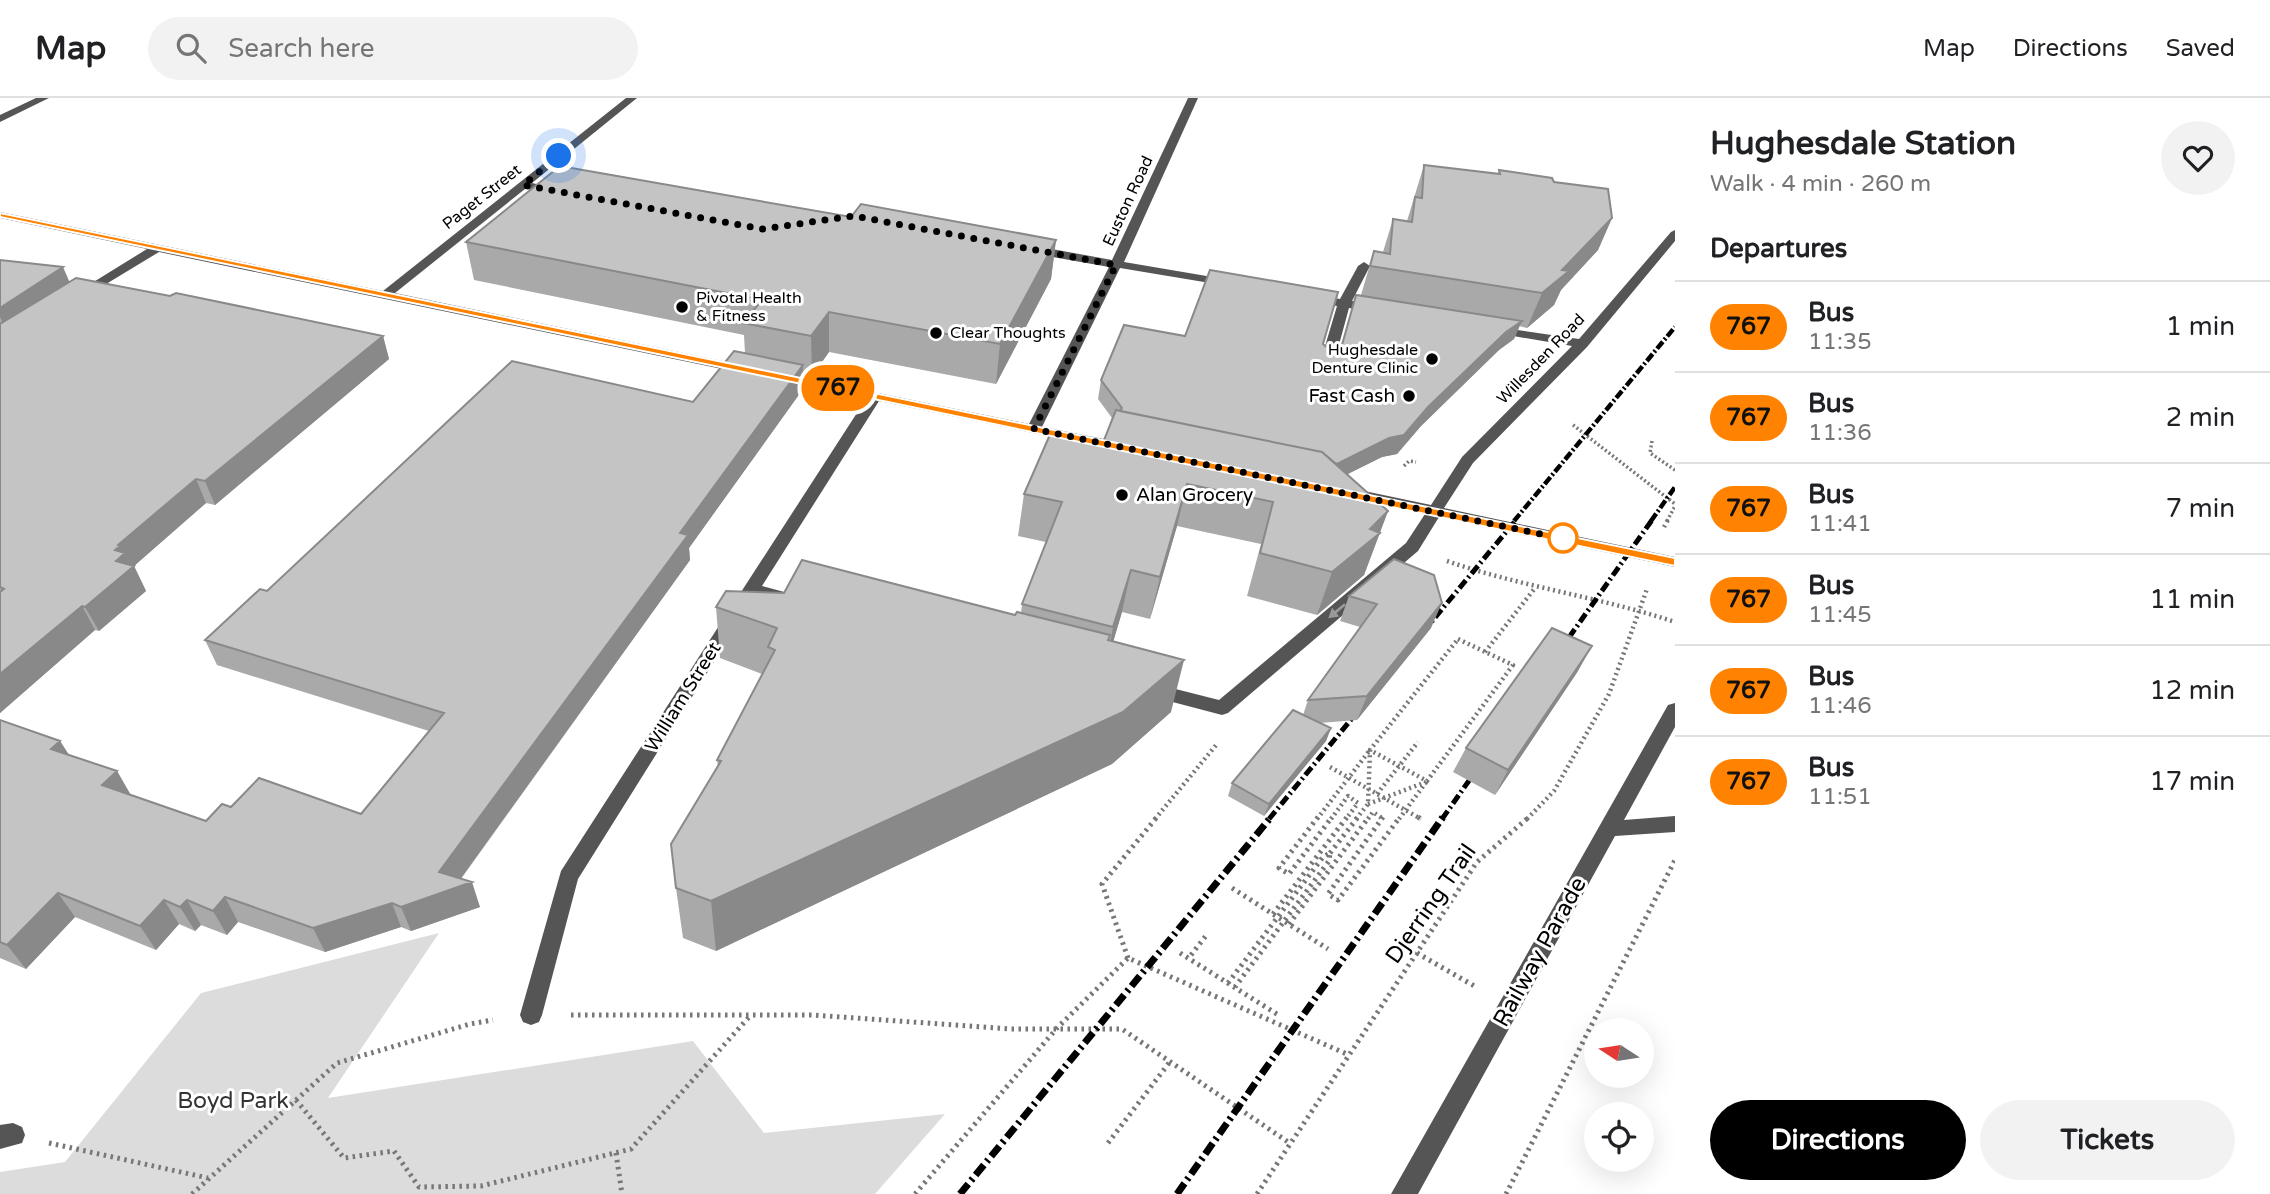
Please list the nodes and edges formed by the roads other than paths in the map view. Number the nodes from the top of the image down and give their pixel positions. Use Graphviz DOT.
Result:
graph roads {
  1 [pos="44,98"];
  2 [pos="632,98"];
  3 [pos="1193,98"];
  4 [pos="0,119"];
  5 [pos="523,185"];
  6 [pos="574,195"];
  7 [pos="0,215"];
  8 [pos="1675,234"];
  9 [pos="1023,247"];
  10 [pos="157,248"];
  11 [pos="1116,265"];
  12 [pos="1364,266"];
  13 [pos="1239,286"];
  14 [pos="385,295"];
  15 [pos="1304,297"];
  16 [pos="1344,303"];
  17 [pos="67,304"];
  18 [pos="1384,310"];
  19 [pos="1477,326"];
  20 [pos="1582,344"];
  21 [pos="1327,363"];
  22 [pos="875,396"];
  23 [pos="1034,429"];
  24 [pos="1088,440"];
  25 [pos="1330,489"];
  26 [pos="1436,511"];
  27 [pos="1675,562"];
  28 [pos="751,590"];
  29 [pos="805,603"];
  30 [pos="1141,688"];
  31 [pos="1675,710"];
  32 [pos="1675,824"];
  33 [pos="1607,829"];
  34 [pos="531,1015"];
  35 [pos="1404,1194"];
  1 -- 4 [label="street"];
  2 -- 5 [label="street, Paget Street"];
  3 -- 11 [label="street, Euston Road"];
  5 -- 6 [label="street"];
  5 -- 14 [label="street, Paget Street"];
  7 -- 10 [label="street"];
  8 -- 20 [label="street, Willesden Road"];
  9 -- 11 [label="street"];
  10 -- 14 [label="street"];
  10 -- 17 [label="street"];
  11 -- 13 [label="street"];
  11 -- 23 [label="street, Euston Road"];
  12 -- 16 [label="street"];
  14 -- 22 [label="street"];
  15 -- 16 [label="street"];
  16 -- 18 [label="street"];
  16 -- 21 [label="street"];
  19 -- 20 [label="street"];
  20 -- 26 [label="street, Willesden Road"];
  22 -- 23 [label="street"];
  22 -- 28 [label="street, William Street"];
  23 -- 24 [label="street"];
  25 -- 26 [label="street"];
  26 -- 27 [label="street"];
  26 -- 30 [label="street, Willesden Road, one-way"];
  28 -- 29 [label="street"];
  28 -- 34 [label="street, William Street"];
  31 -- 33 [label="street, Railway Parade"];
  32 -- 33 [label="street"];
  33 -- 35 [label="street, Railway Parade"];
}
